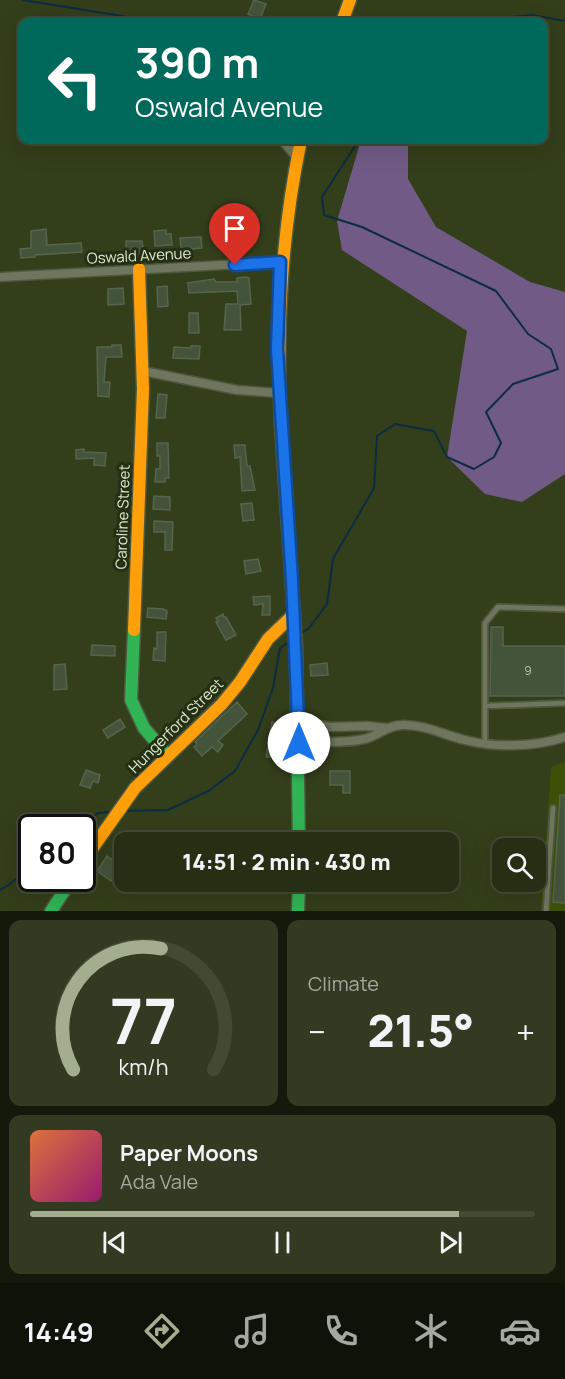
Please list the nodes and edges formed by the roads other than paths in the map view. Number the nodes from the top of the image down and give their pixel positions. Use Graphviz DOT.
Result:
graph roads {
  1 [pos="350,0"];
  2 [pos="343,18"];
  3 [pos="285,144"];
  4 [pos="300,144"];
  5 [pos="297,158"];
  6 [pos="280,262"];
  7 [pos="139,269"];
  8 [pos="0,277"];
  9 [pos="143,371"];
  10 [pos="279,393"];
  11 [pos="565,609"];
  12 [pos="294,619"];
  13 [pos="565,703"];
  14 [pos="486,706"];
  15 [pos="300,721"];
  16 [pos="387,728"];
  17 [pos="565,737"];
  18 [pos="299,743"];
  19 [pos="485,743"];
  20 [pos="167,755"];
  21 [pos="553,808"];
  22 [pos="299,832"];
  23 [pos="96,843"];
  24 [pos="63,892"];
  25 [pos="298,892"];
  26 [pos="51,911"];
  27 [pos="298,911"];
  28 [pos="546,911"];
  1 -- 2 [label="main road"];
  3 -- 5 [label="street"];
  4 -- 5 [label="main road"];
  5 -- 6 [label="main road"];
  6 -- 7 [label="street, Oswald Avenue"];
  6 -- 10 [label="main road"];
  7 -- 8 [label="street, Oswald Avenue"];
  7 -- 9 [label="main road, Caroline Street"];
  9 -- 10 [label="street"];
  9 -- 20 [label="main road, Caroline Street"];
  10 -- 12 [label="main road"];
  11 -- 14 [label="lane"];
  12 -- 15 [label="main road"];
  12 -- 20 [label="main road, Hungerford Street"];
  13 -- 14 [label="lane"];
  14 -- 19 [label="lane"];
  15 -- 16 [label="street"];
  15 -- 18 [label="main road"];
  16 -- 18 [label="street"];
  16 -- 19 [label="street"];
  17 -- 19 [label="street"];
  18 -- 22 [label="main road"];
  20 -- 23 [label="main road, Hungerford Street"];
  21 -- 28 [label="lane"];
  24 -- 26 [label="main road"];
  25 -- 27 [label="main road"];
}
